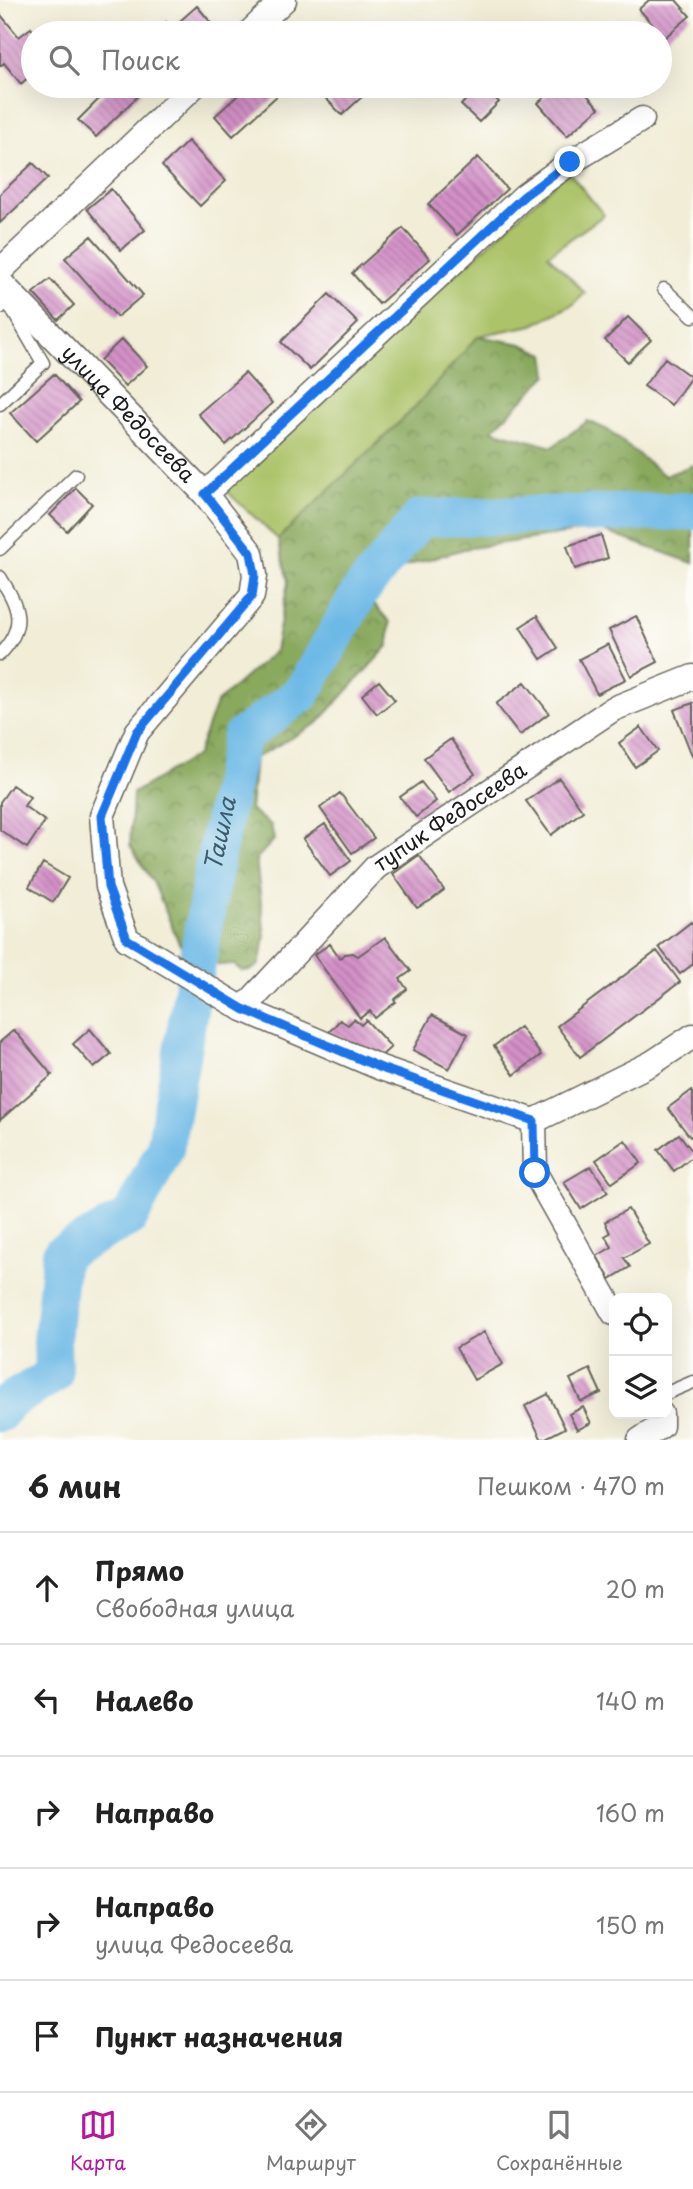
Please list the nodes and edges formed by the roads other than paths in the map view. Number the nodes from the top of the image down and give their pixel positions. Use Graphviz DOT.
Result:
graph roads {
  1 [pos="284,0"];
  2 [pos="262,21"];
  3 [pos="181,98"];
  4 [pos="642,119"];
  5 [pos="0,271"];
  6 [pos="0,282"];
  7 [pos="664,289"];
  8 [pos="0,308"];
  9 [pos="693,316"];
  10 [pos="0,404"];
  11 [pos="76,475"];
  12 [pos="205,494"];
  13 [pos="0,549"];
  14 [pos="0,577"];
  15 [pos="0,654"];
  16 [pos="693,677"];
  17 [pos="243,1009"];
  18 [pos="693,1036"];
  19 [pos="534,1121"];
  20 [pos="609,1303"];
  21 [pos="693,1382"];
  22 [pos="672,1391"];
  23 [pos="661,1419"];
  24 [pos="640,1440"];
  1 -- 2 [label="street"];
  3 -- 5 [label="street"];
  4 -- 12 [label="street, улица Федосеева"];
  6 -- 12 [label="street, улица Федосеева"];
  7 -- 9 [label="lane"];
  8 -- 10 [label="lane"];
  11 -- 13 [label="lane"];
  12 -- 17 [label="street"];
  14 -- 15 [label="lane"];
  16 -- 17 [label="street, тупик Федосеева"];
  17 -- 19 [label="street"];
  18 -- 19 [label="street"];
  19 -- 20 [label="street"];
  21 -- 22 [label="lane"];
  23 -- 24 [label="street"];
}
